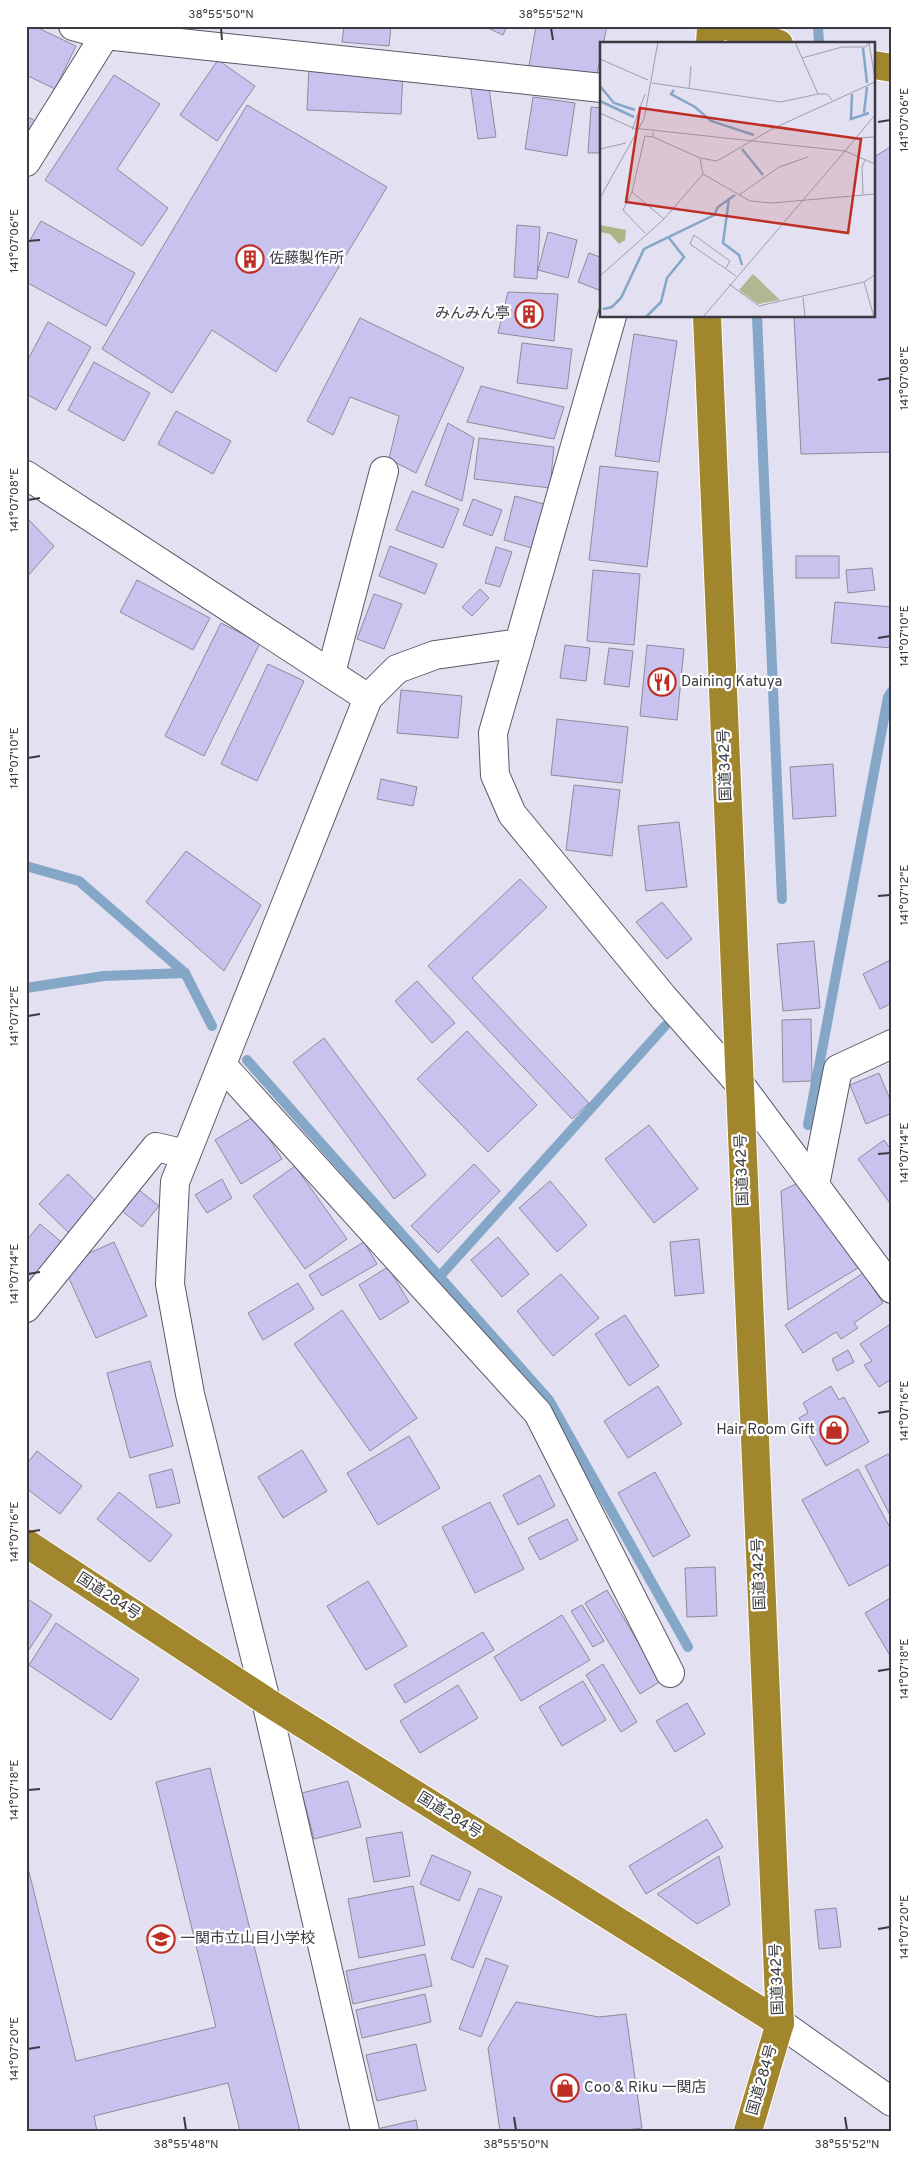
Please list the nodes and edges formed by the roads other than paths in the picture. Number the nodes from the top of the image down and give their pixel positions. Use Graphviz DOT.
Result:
graph roads {
  1 [pos="73,26"];
  2 [pos="711,26"];
  3 [pos="728,26"];
  4 [pos="105,35"];
  5 [pos="710,42"];
  6 [pos="773,42"];
  7 [pos="876,65"];
  8 [pos="892,68"];
  9 [pos="600,88"];
  10 [pos="26,162"];
  11 [pos="611,318"];
  12 [pos="707,318"];
  13 [pos="384,471"];
  14 [pos="26,475"];
  15 [pos="519,643"];
  16 [pos="331,673"];
  17 [pos="368,698"];
  18 [pos="892,1044"];
  19 [pos="222,1065"];
  20 [pos="739,1083"];
  21 [pos="186,1154"];
  22 [pos="815,1185"];
  23 [pos="892,1289"];
  24 [pos="26,1308"];
  25 [pos="26,1543"];
  26 [pos="670,1673"];
  27 [pos="266,1701"];
  28 [pos="780,2023"];
  29 [pos="892,2102"];
  30 [pos="366,2131"];
  31 [pos="748,2131"];
  1 -- 4 [label="street"];
  2 -- 5 [label="highway"];
  3 -- 6 [label="highway"];
  4 -- 9 [label="street"];
  4 -- 10 [label="street"];
  7 -- 8 [label="highway"];
  11 -- 15 [label="street"];
  12 -- 20 [label="highway, 国道342号"];
  13 -- 16 [label="street"];
  14 -- 16 [label="street"];
  15 -- 17 [label="street"];
  15 -- 20 [label="street"];
  16 -- 17 [label="street"];
  17 -- 19 [label="street"];
  18 -- 22 [label="street"];
  19 -- 21 [label="street"];
  19 -- 26 [label="street"];
  20 -- 22 [label="street"];
  20 -- 28 [label="highway, 国道342号"];
  21 -- 24 [label="street"];
  21 -- 27 [label="street"];
  22 -- 23 [label="street"];
  25 -- 27 [label="highway, 国道284号"];
  27 -- 28 [label="highway, 国道284号"];
  27 -- 30 [label="street"];
  28 -- 29 [label="street"];
  28 -- 31 [label="highway, 国道284号"];
}
